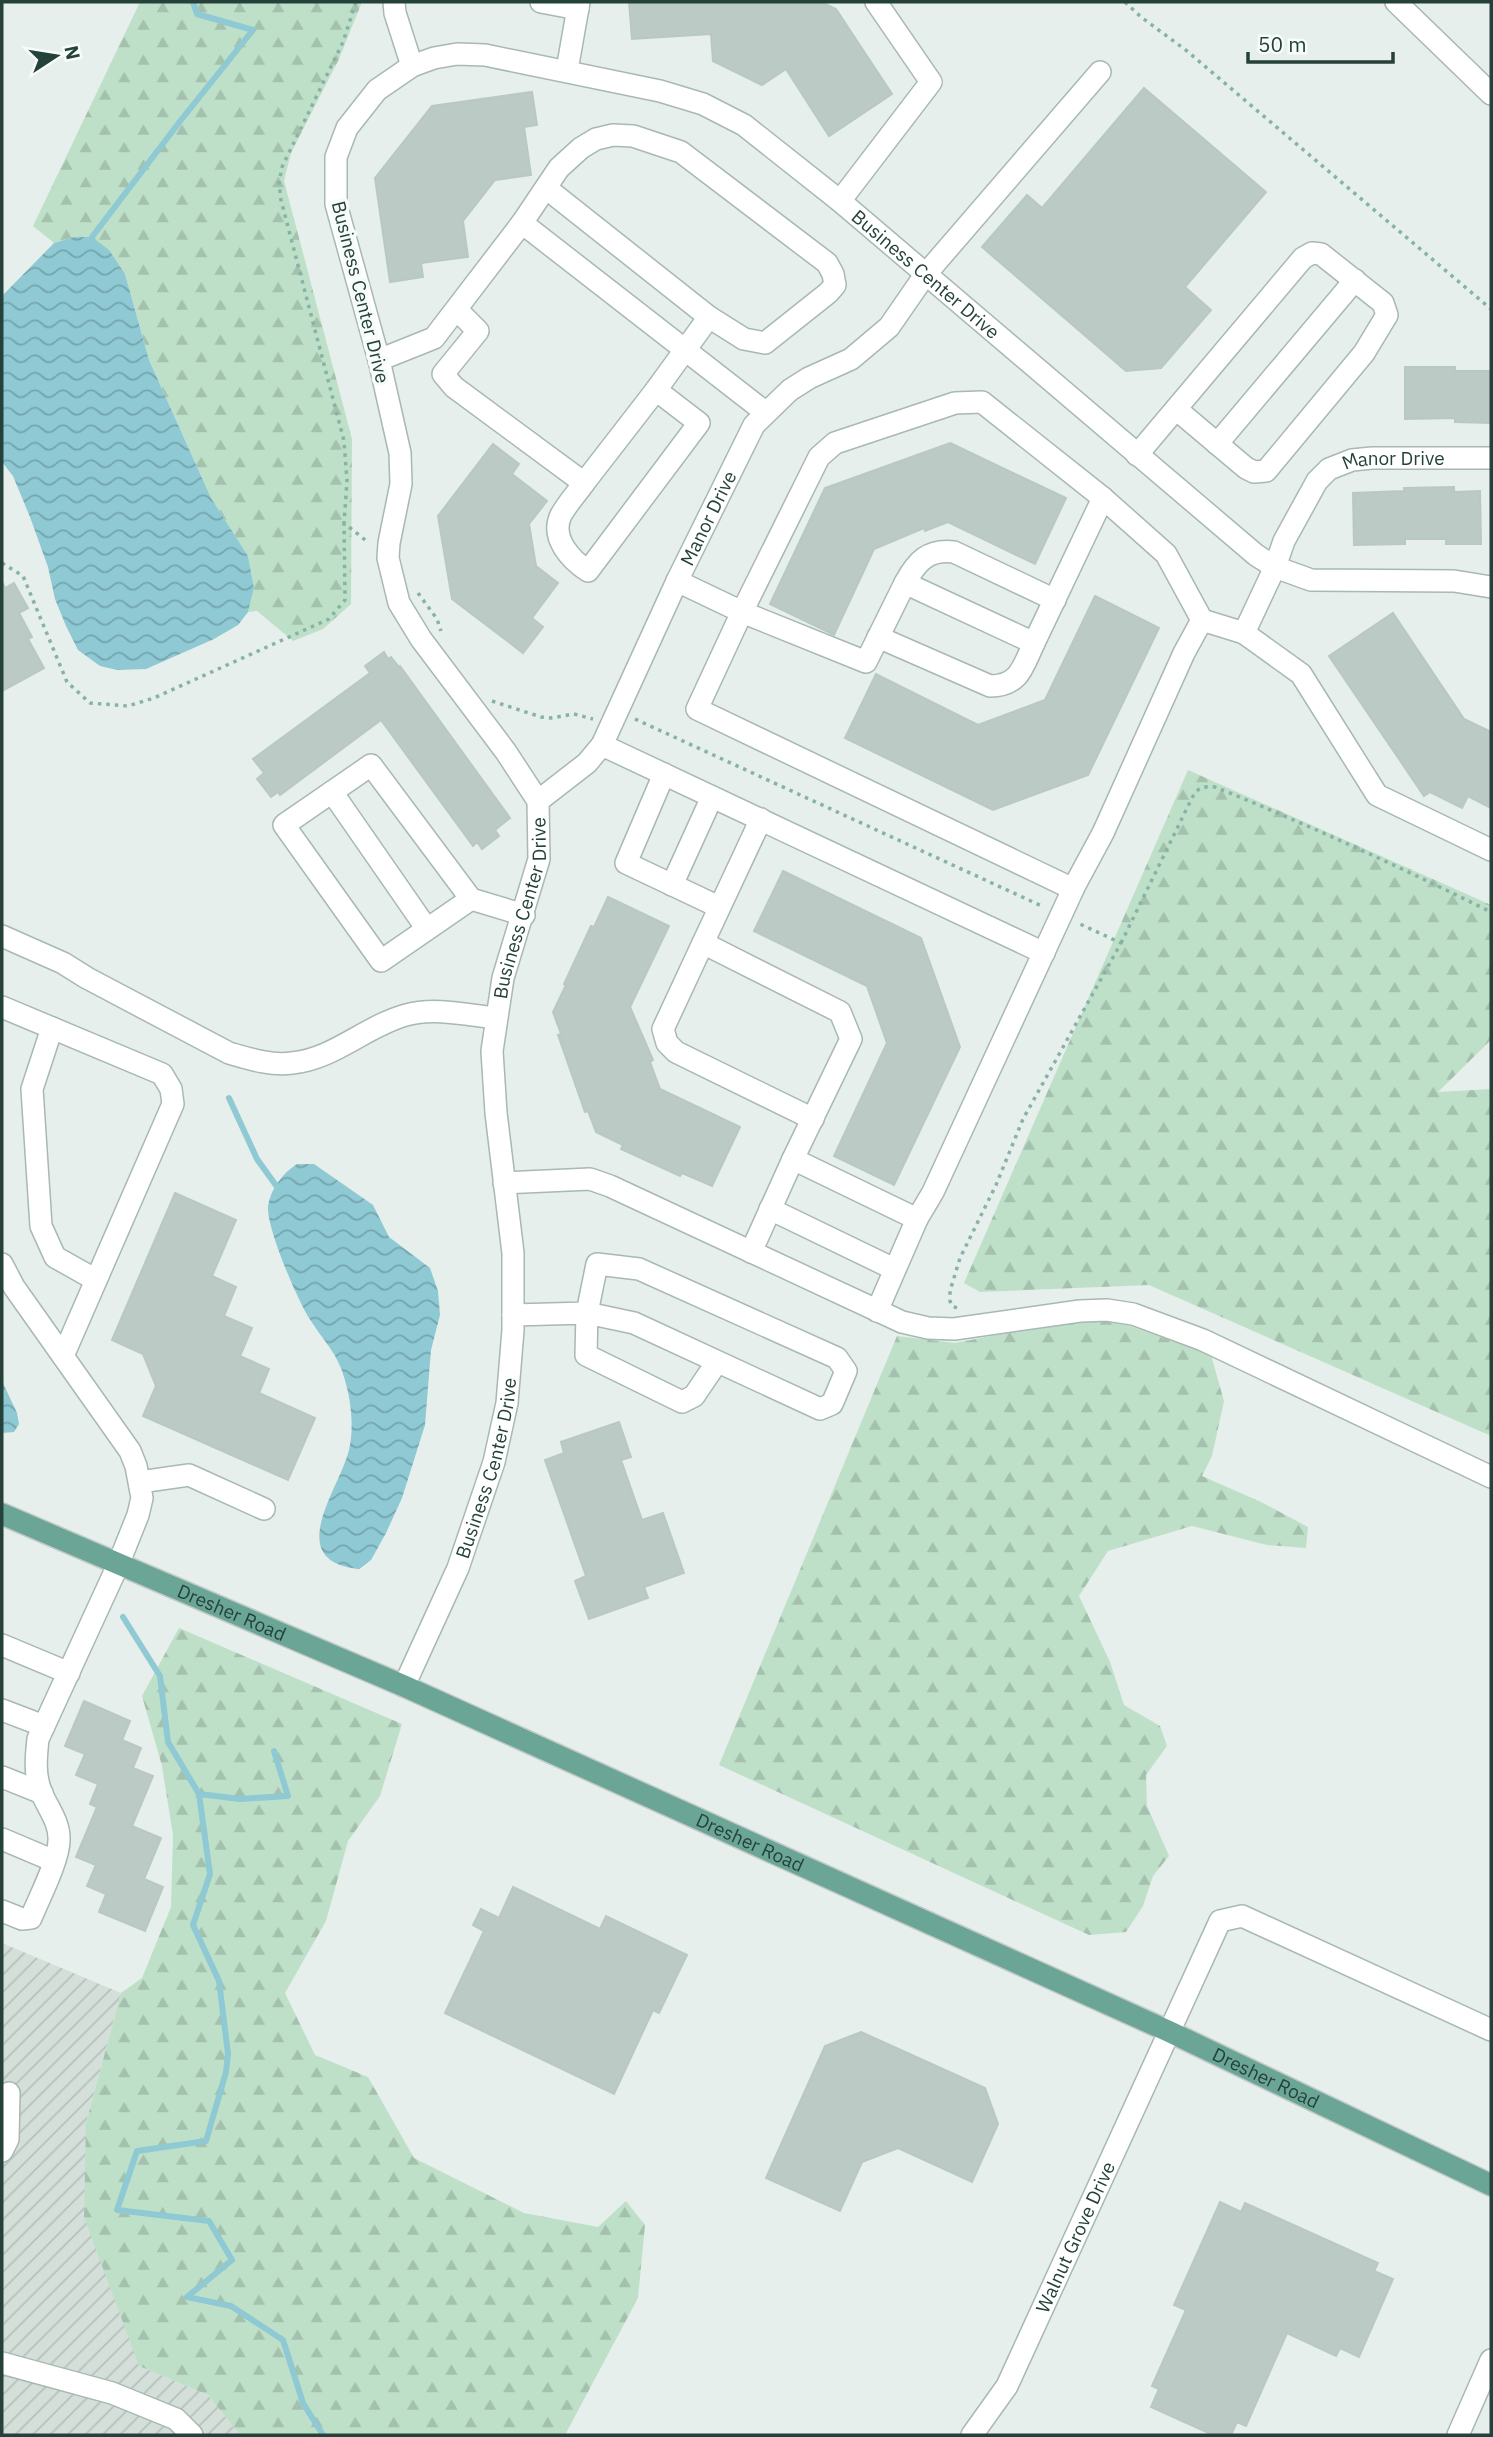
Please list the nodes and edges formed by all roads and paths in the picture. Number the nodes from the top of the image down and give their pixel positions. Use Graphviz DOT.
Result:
graph roads {
  1 [pos="356,2"];
  2 [pos="394,2"];
  3 [pos="541,2"];
  4 [pos="876,2"];
  5 [pos="1125,2"];
  6 [pos="1396,2"];
  7 [pos="578,5"];
  8 [pos="412,66"];
  9 [pos="567,70"];
  10 [pos="1100,72"];
  11 [pos="1491,94"];
  12 [pos="546,188"];
  13 [pos="840,201"];
  14 [pos="523,223"];
  15 [pos="925,275"];
  16 [pos="1355,280"];
  17 [pos="1491,309"];
  18 [pos="457,310"];
  19 [pos="709,317"];
  20 [pos="684,349"];
  21 [pos="379,360"];
  22 [pos="656,390"];
  23 [pos="1176,409"];
  24 [pos="765,412"];
  25 [pos="1217,444"];
  26 [pos="1137,455"];
  27 [pos="1491,458"];
  28 [pos="584,483"];
  29 [pos="1103,498"];
  30 [pos="344,523"];
  31 [pos="388,558"];
  32 [pos="2,563"];
  33 [pos="1275,567"];
  34 [pos="677,581"];
  35 [pos="905,583"];
  36 [pos="414,586"];
  37 [pos="1491,587"];
  38 [pos="1055,600"];
  39 [pos="742,612"];
  40 [pos="1202,620"];
  41 [pos="1244,633"];
  42 [pos="443,637"];
  43 [pos="878,637"];
  44 [pos="1034,643"];
  45 [pos="486,697"];
  46 [pos="611,722"];
  47 [pos="602,745"];
  48 [pos="664,774"];
  49 [pos="332,792"];
  50 [pos="712,797"];
  51 [pos="538,801"];
  52 [pos="761,819"];
  53 [pos="1491,850"];
  54 [pos="672,885"];
  55 [pos="1073,889"];
  56 [pos="471,900"];
  57 [pos="719,907"];
  58 [pos="1491,912"];
  59 [pos="524,915"];
  60 [pos="1062,915"];
  61 [pos="427,929"];
  62 [pos="2,936"];
  63 [pos="703,943"];
  64 [pos="1121,943"];
  65 [pos="1044,953"];
  66 [pos="2,1007"];
  67 [pos="496,1018"];
  68 [pos="52,1028"];
  69 [pos="813,1119"];
  70 [pos="793,1159"];
  71 [pos="504,1183"];
  72 [pos="770,1209"];
  73 [pos="917,1219"];
  74 [pos="751,1252"];
  75 [pos="2,1264"];
  76 [pos="894,1269"];
  77 [pos="96,1280"];
  78 [pos="964,1309"];
  79 [pos="877,1311"];
  80 [pos="587,1313"];
  81 [pos="513,1315"];
  82 [pos="63,1356"];
  83 [pos="718,1362"];
  84 [pos="1491,1478"];
  85 [pos="140,1482"];
  86 [pos="264,1509"];
  87 [pos="2,1514"];
  88 [pos="118,1565"];
  89 [pos="2,1644"];
  90 [pos="69,1673"];
  91 [pos="404,1686"];
  92 [pos="2,1710"];
  93 [pos="44,1726"];
  94 [pos="2,1777"];
  95 [pos="42,1793"];
  96 [pos="2,1839"];
  97 [pos="54,1861"];
  98 [pos="2,1911"];
  99 [pos="1491,2030"];
  100 [pos="1168,2031"];
  101 [pos="9,2093"];
  102 [pos="2,2151"];
  103 [pos="1491,2185"];
  104 [pos="1491,2360"];
  105 [pos="2,2364"];
  106 [pos="192,2435"];
  107 [pos="972,2435"];
  108 [pos="1458,2435"];
  1 -- 30 [label="path"];
  2 -- 8 [label="street"];
  3 -- 7 [label="street"];
  4 -- 13 [label="street"];
  5 -- 17 [label="path"];
  6 -- 11 [label="street"];
  7 -- 9 [label="street"];
  8 -- 9 [label="street, Business Center Drive"];
  8 -- 21 [label="street, Business Center Drive"];
  9 -- 13 [label="street, Business Center Drive"];
  10 -- 15 [label="street, Manor Drive"];
  12 -- 14 [label="street"];
  12 -- 19 [label="street"];
  12 -- 19 [label="street"];
  13 -- 15 [label="street, Business Center Drive"];
  14 -- 18 [label="street"];
  14 -- 20 [label="street"];
  15 -- 24 [label="street, Manor Drive"];
  15 -- 26 [label="street, Business Center Drive"];
  16 -- 23 [label="street"];
  16 -- 25 [label="street"];
  16 -- 25 [label="street"];
  18 -- 21 [label="street"];
  18 -- 28 [label="street"];
  19 -- 20 [label="street"];
  20 -- 22 [label="street"];
  20 -- 24 [label="street"];
  21 -- 31 [label="street, Business Center Drive"];
  22 -- 28 [label="street"];
  22 -- 28 [label="street"];
  23 -- 25 [label="street"];
  23 -- 26 [label="street"];
  24 -- 34 [label="street, Manor Drive"];
  26 -- 33 [label="street, Business Center Drive"];
  27 -- 33 [label="street, Manor Drive"];
  29 -- 38 [label="street"];
  29 -- 39 [label="street"];
  29 -- 40 [label="street"];
  30 -- 31 [label="path"];
  30 -- 32 [label="path"];
  31 -- 51 [label="street, Business Center Drive"];
  33 -- 37 [label="street, Business Center Drive"];
  33 -- 41 [label="street, Manor Drive"];
  34 -- 39 [label="street"];
  34 -- 46 [label="street, Manor Drive"];
  35 -- 38 [label="street"];
  35 -- 43 [label="street"];
  35 -- 44 [label="street"];
  36 -- 42 [label="path"];
  38 -- 44 [label="street"];
  39 -- 43 [label="street"];
  39 -- 55 [label="street"];
  40 -- 41 [label="street"];
  40 -- 55 [label="street"];
  41 -- 53 [label="street"];
  43 -- 44 [label="street"];
  45 -- 46 [label="path"];
  46 -- 47 [label="street, Manor Drive"];
  46 -- 60 [label="path"];
  47 -- 48 [label="street"];
  47 -- 51 [label="street, Manor Drive"];
  48 -- 50 [label="street"];
  48 -- 54 [label="street"];
  49 -- 56 [label="street"];
  49 -- 61 [label="street"];
  49 -- 61 [label="street"];
  50 -- 52 [label="street"];
  50 -- 54 [label="street"];
  51 -- 59 [label="street, Business Center Drive"];
  52 -- 57 [label="street"];
  52 -- 65 [label="street"];
  54 -- 57 [label="street"];
  55 -- 60 [label="street"];
  56 -- 59 [label="street"];
  56 -- 61 [label="street"];
  57 -- 63 [label="street"];
  58 -- 64 [label="path"];
  59 -- 67 [label="street, Business Center Drive"];
  60 -- 64 [label="path"];
  60 -- 65 [label="street"];
  62 -- 67 [label="street"];
  63 -- 69 [label="street"];
  63 -- 69 [label="street"];
  64 -- 78 [label="path"];
  65 -- 73 [label="street"];
  66 -- 68 [label="street"];
  67 -- 71 [label="street, Business Center Drive"];
  68 -- 77 [label="street"];
  68 -- 77 [label="street"];
  69 -- 70 [label="street"];
  70 -- 72 [label="street"];
  70 -- 73 [label="street"];
  71 -- 74 [label="street"];
  71 -- 81 [label="street, Business Center Drive"];
  72 -- 74 [label="street"];
  72 -- 76 [label="street"];
  73 -- 76 [label="street"];
  74 -- 79 [label="street"];
  75 -- 82 [label="street"];
  76 -- 79 [label="street"];
  77 -- 82 [label="street"];
  79 -- 84 [label="street"];
  80 -- 81 [label="street"];
  80 -- 83 [label="street"];
  80 -- 83 [label="street"];
  80 -- 83 [label="street"];
  81 -- 91 [label="street, Business Center Drive"];
  82 -- 85 [label="street"];
  85 -- 86 [label="street"];
  85 -- 88 [label="street"];
  87 -- 88 [label="main road, Dresher Road"];
  88 -- 90 [label="street"];
  88 -- 91 [label="main road, Dresher Road"];
  89 -- 90 [label="street"];
  90 -- 93 [label="street"];
  91 -- 100 [label="main road, Dresher Road"];
  92 -- 93 [label="street"];
  93 -- 95 [label="street"];
  94 -- 95 [label="street"];
  95 -- 97 [label="street"];
  96 -- 97 [label="street"];
  97 -- 98 [label="street"];
  99 -- 100 [label="street, Walnut Grove Drive"];
  100 -- 103 [label="main road, Dresher Road"];
  100 -- 107 [label="street, Walnut Grove Drive"];
  101 -- 102 [label="street"];
  104 -- 108 [label="street"];
  105 -- 106 [label="street"];
}
